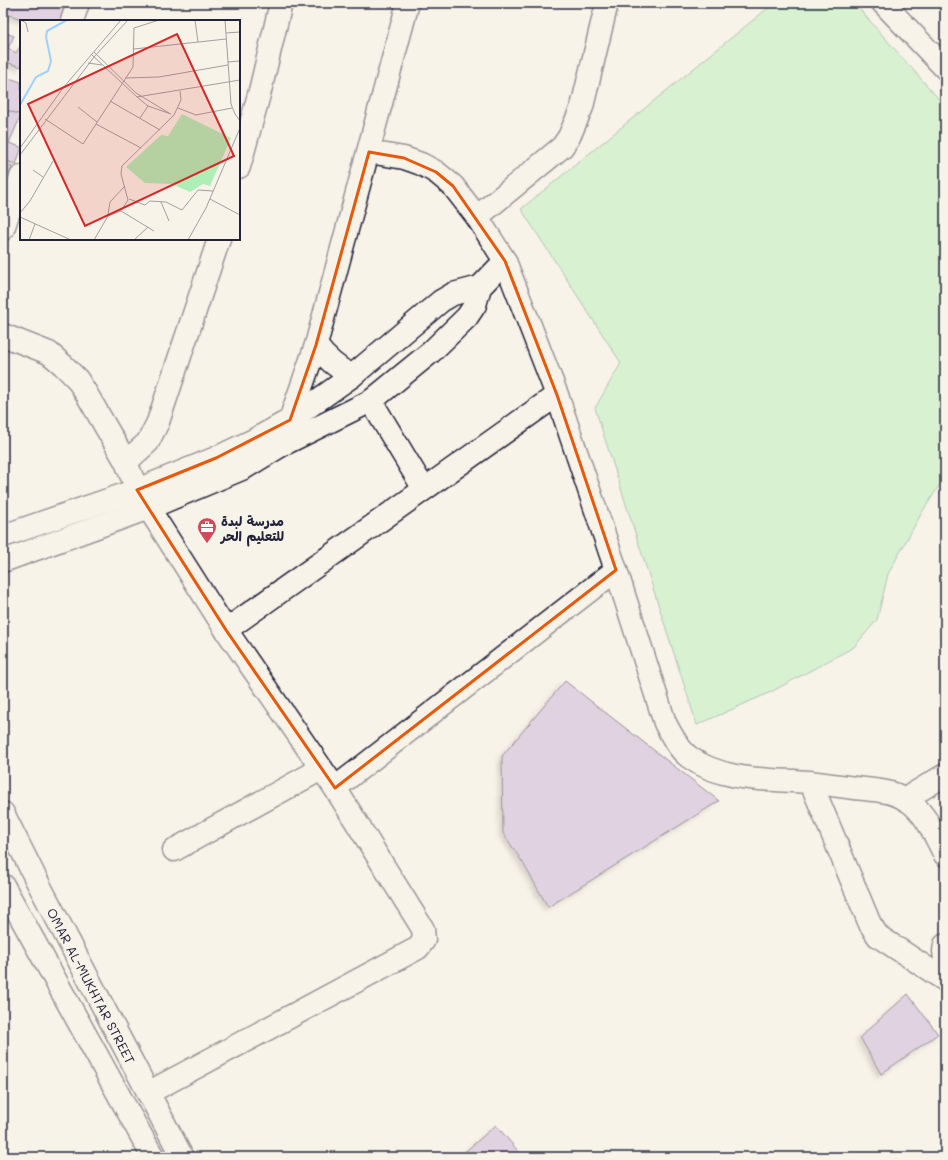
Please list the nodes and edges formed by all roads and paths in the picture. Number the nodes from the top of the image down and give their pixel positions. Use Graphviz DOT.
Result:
graph roads {
  1 [pos="78,3"];
  2 [pos="281,3"];
  3 [pos="408,3"];
  4 [pos="607,3"];
  5 [pos="884,3"];
  6 [pos="72,20"];
  7 [pos="945,68"];
  8 [pos="369,152"];
  9 [pos="240,163"];
  10 [pos="20,180"];
  11 [pos="477,217"];
  12 [pos="3,229"];
  13 [pos="219,240"];
  14 [pos="506,261"];
  15 [pos="480,287"];
  16 [pos="3,335"];
  17 [pos="316,346"];
  18 [pos="352,376"];
  19 [pos="557,396"];
  20 [pos="371,401"];
  21 [pos="290,420"];
  22 [pos="280,446"];
  23 [pos="126,462"];
  24 [pos="137,490"];
  25 [pos="424,490"];
  26 [pos="149,508"];
  27 [pos="3,536"];
  28 [pos="3,561"];
  29 [pos="616,570"];
  30 [pos="226,630"];
  31 [pos="321,769"];
  32 [pos="945,775"];
  33 [pos="810,783"];
  34 [pos="335,788"];
  35 [pos="905,799"];
  36 [pos="3,813"];
  37 [pos="174,850"];
  38 [pos="945,855"];
  39 [pos="3,885"];
  40 [pos="945,945"];
  41 [pos="945,959"];
  42 [pos="945,980"];
  43 [pos="148,1093"];
  44 [pos="153,1157"];
  45 [pos="182,1157"];
  1 -- 6 [label="street"];
  2 -- 9 [label="street"];
  3 -- 8 [label="street"];
  4 -- 11 [label="street"];
  5 -- 7 [label="street"];
  8 -- 11 [label="street"];
  8 -- 17 [label="street"];
  10 -- 12 [label="street"];
  11 -- 14 [label="street"];
  13 -- 23 [label="street"];
  14 -- 15 [label="street"];
  14 -- 19 [label="street"];
  15 -- 18 [label="street"];
  15 -- 20 [label="street"];
  16 -- 23 [label="street"];
  17 -- 18 [label="street"];
  17 -- 21 [label="street"];
  18 -- 21 [label="street"];
  19 -- 25 [label="street"];
  19 -- 29 [label="street"];
  20 -- 22 [label="street"];
  20 -- 25 [label="street"];
  21 -- 22 [label="street"];
  21 -- 24 [label="street"];
  22 -- 26 [label="street"];
  23 -- 24 [label="street"];
  24 -- 26 [label="street"];
  24 -- 27 [label="street"];
  25 -- 30 [label="street"];
  26 -- 28 [label="street"];
  26 -- 30 [label="street"];
  29 -- 33 [label="street"];
  29 -- 34 [label="street"];
  30 -- 31 [label="street"];
  31 -- 34 [label="street"];
  31 -- 37 [label="street"];
  32 -- 35 [label="street"];
  33 -- 35 [label="street"];
  33 -- 42 [label="street"];
  34 -- 43 [label="street"];
  35 -- 38 [label="street"];
  36 -- 43 [label="street, OMAR AL-MUKHTAR STREET"];
  39 -- 44 [label="street"];
  40 -- 41 [label="street"];
  43 -- 45 [label="street, OMAR AL-MUKHTAR STREET"];
}
